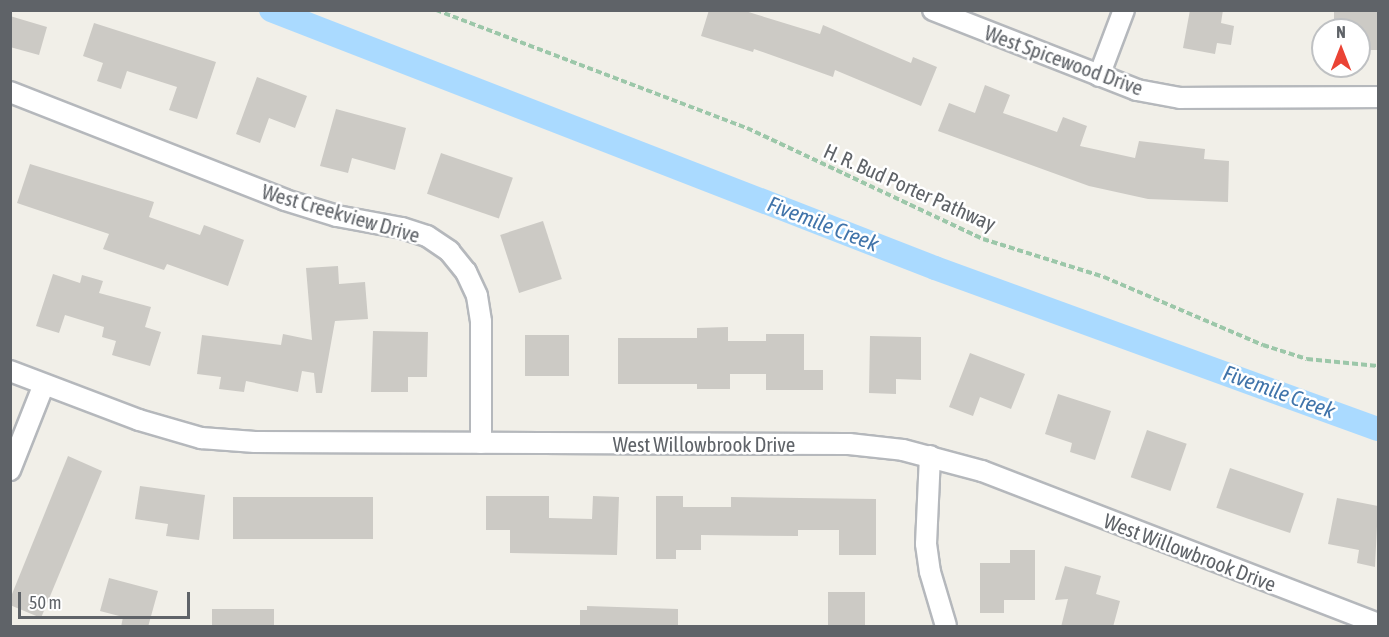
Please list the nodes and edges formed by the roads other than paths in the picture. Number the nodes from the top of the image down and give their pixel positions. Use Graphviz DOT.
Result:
graph roads {
  1 [pos="933,10"];
  2 [pos="1124,10"];
  3 [pos="1099,76"];
  4 [pos="10,92"];
  5 [pos="1378,97"];
  6 [pos="10,371"];
  7 [pos="44,384"];
  8 [pos="481,443"];
  9 [pos="930,456"];
  10 [pos="10,470"];
  11 [pos="1378,624"];
  12 [pos="946,627"];
  1 -- 3 [label="street, West Spicewood Drive"];
  2 -- 3 [label="street"];
  3 -- 5 [label="street, West Spicewood Drive"];
  4 -- 8 [label="street, West Creekview Drive"];
  6 -- 7 [label="street, West Willowbrook Drive"];
  7 -- 8 [label="street, West Willowbrook Drive"];
  7 -- 10 [label="street"];
  8 -- 9 [label="street, West Willowbrook Drive"];
  9 -- 11 [label="street, West Willowbrook Drive"];
  9 -- 12 [label="street"];
}
